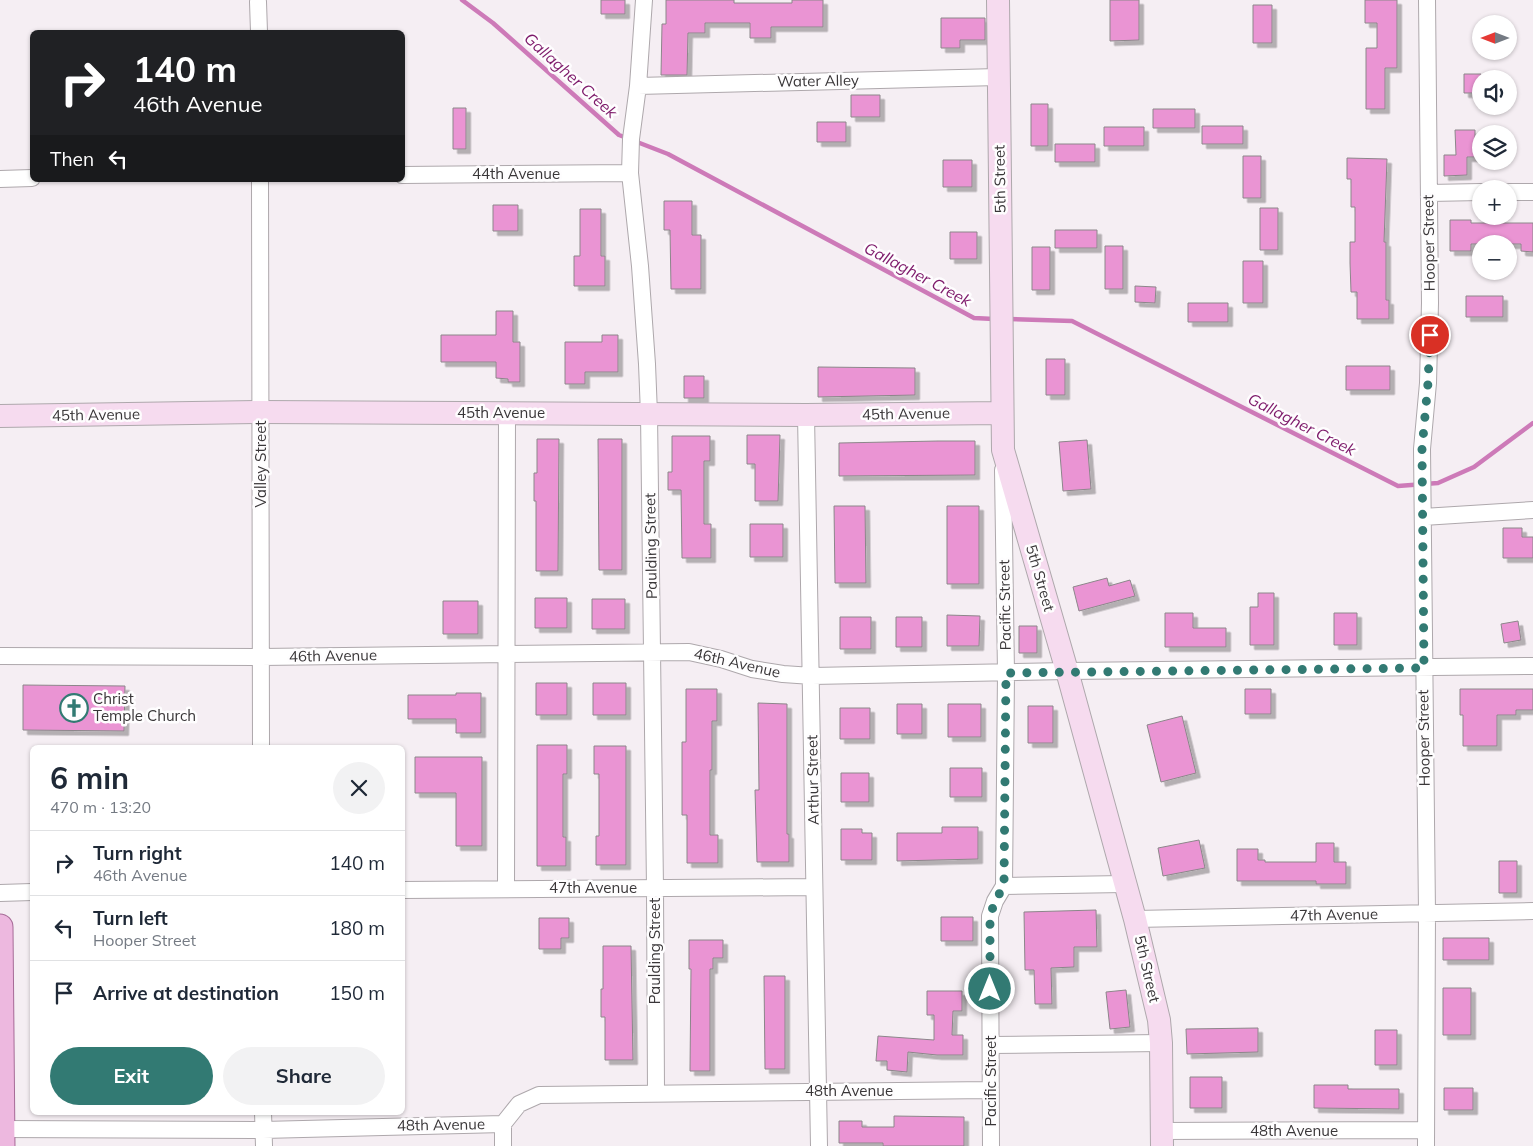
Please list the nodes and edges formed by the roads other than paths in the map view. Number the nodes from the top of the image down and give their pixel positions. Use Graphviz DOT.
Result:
graph roads {
  1 [pos="644,0"];
  2 [pos="998,0"];
  3 [pos="1427,0"];
  4 [pos="258,2"];
  5 [pos="259,30"];
  6 [pos="998,77"];
  7 [pos="638,86"];
  8 [pos="630,173"];
  9 [pos="405,175"];
  10 [pos="0,178"];
  11 [pos="30,178"];
  12 [pos="260,182"];
  13 [pos="1472,192"];
  14 [pos="1517,192"];
  15 [pos="1533,192"];
  16 [pos="1429,193"];
  17 [pos="261,412"];
  18 [pos="507,413"];
  19 [pos="1002,413"];
  20 [pos="649,414"];
  21 [pos="806,414"];
  22 [pos="0,416"];
  23 [pos="1003,450"];
  24 [pos="1533,510"];
  25 [pos="1423,511"];
  26 [pos="652,652"];
  27 [pos="507,654"];
  28 [pos="0,656"];
  29 [pos="261,657"];
  30 [pos="1533,666"];
  31 [pos="1424,668"];
  32 [pos="1067,671"];
  33 [pos="1006,673"];
  34 [pos="812,676"];
  35 [pos="261,745"];
  36 [pos="1124,884"];
  37 [pos="1004,886"];
  38 [pos="814,887"];
  39 [pos="655,888"];
  40 [pos="506,889"];
  41 [pos="405,890"];
  42 [pos="30,892"];
  43 [pos="0,893"];
  44 [pos="1533,911"];
  45 [pos="1427,913"];
  46 [pos="1135,919"];
  47 [pos="0,926"];
  48 [pos="1161,1043"];
  49 [pos="991,1044"];
  50 [pos="990,1090"];
  51 [pos="819,1092"];
  52 [pos="656,1093"];
  53 [pos="263,1115"];
  54 [pos="503,1124"];
  55 [pos="1,1135"];
  56 [pos="264,1138"];
  57 [pos="1426,1138"];
  58 [pos="1162,1139"];
  59 [pos="503,1146"];
  60 [pos="819,1146"];
  61 [pos="991,1146"];
  1 -- 7 [label="street, Paulding Street"];
  2 -- 6 [label="street, 5th Street"];
  3 -- 16 [label="street, Hooper Street"];
  4 -- 5 [label="street"];
  6 -- 7 [label="street, Water Alley"];
  6 -- 19 [label="street, 5th Street"];
  7 -- 8 [label="street, Paulding Street"];
  8 -- 9 [label="street, 44th Avenue"];
  8 -- 20 [label="street, Paulding Street"];
  10 -- 11 [label="street"];
  12 -- 17 [label="street, Valley Street"];
  13 -- 16 [label="street"];
  14 -- 15 [label="street"];
  16 -- 25 [label="street, Hooper Street"];
  17 -- 18 [label="street, 45th Avenue"];
  17 -- 22 [label="street, 45th Avenue"];
  17 -- 29 [label="street, Valley Street"];
  18 -- 20 [label="street, 45th Avenue"];
  18 -- 27 [label="street"];
  19 -- 21 [label="street, 45th Avenue"];
  19 -- 23 [label="street, 5th Street"];
  20 -- 21 [label="street, 45th Avenue"];
  20 -- 26 [label="street, Paulding Street"];
  21 -- 34 [label="street, Arthur Street"];
  23 -- 32 [label="street, 5th Street"];
  23 -- 33 [label="street, Pacific Street"];
  24 -- 25 [label="street"];
  25 -- 31 [label="street, Hooper Street"];
  26 -- 27 [label="street, 46th Avenue"];
  26 -- 34 [label="street, 46th Avenue"];
  26 -- 39 [label="street, Paulding Street"];
  27 -- 29 [label="street, 46th Avenue"];
  27 -- 40 [label="street"];
  28 -- 29 [label="street, 46th Avenue"];
  29 -- 35 [label="street, Valley Street"];
  30 -- 31 [label="street, 46th Avenue"];
  31 -- 32 [label="street, 46th Avenue"];
  31 -- 45 [label="street, Hooper Street"];
  32 -- 33 [label="street, 46th Avenue"];
  32 -- 36 [label="street, 5th Street"];
  33 -- 34 [label="street, 46th Avenue"];
  33 -- 37 [label="street, Pacific Street"];
  34 -- 38 [label="street, Arthur Street"];
  36 -- 37 [label="street"];
  36 -- 46 [label="street, 5th Street"];
  37 -- 49 [label="street, Pacific Street"];
  38 -- 39 [label="street, 47th Avenue"];
  38 -- 51 [label="street, Arthur Street"];
  39 -- 40 [label="street, 47th Avenue"];
  39 -- 52 [label="street, Paulding Street"];
  40 -- 41 [label="street, 47th Avenue"];
  42 -- 43 [label="street"];
  44 -- 45 [label="street, 47th Avenue"];
  45 -- 46 [label="street, 47th Avenue"];
  45 -- 57 [label="street, Hooper Street"];
  46 -- 48 [label="street, 5th Street"];
  47 -- 55 [label="main road"];
  48 -- 49 [label="street"];
  48 -- 58 [label="street, 5th Street"];
  49 -- 50 [label="street, Pacific Street"];
  50 -- 51 [label="street, 48th Avenue"];
  50 -- 61 [label="street, Pacific Street"];
  51 -- 52 [label="street, 48th Avenue"];
  51 -- 60 [label="street, Arthur Street"];
  52 -- 54 [label="street, 48th Avenue"];
  53 -- 56 [label="street"];
  54 -- 56 [label="street, 48th Avenue"];
  54 -- 59 [label="street"];
  55 -- 56 [label="street, 48th Avenue"];
  57 -- 58 [label="street, 48th Avenue"];
}
